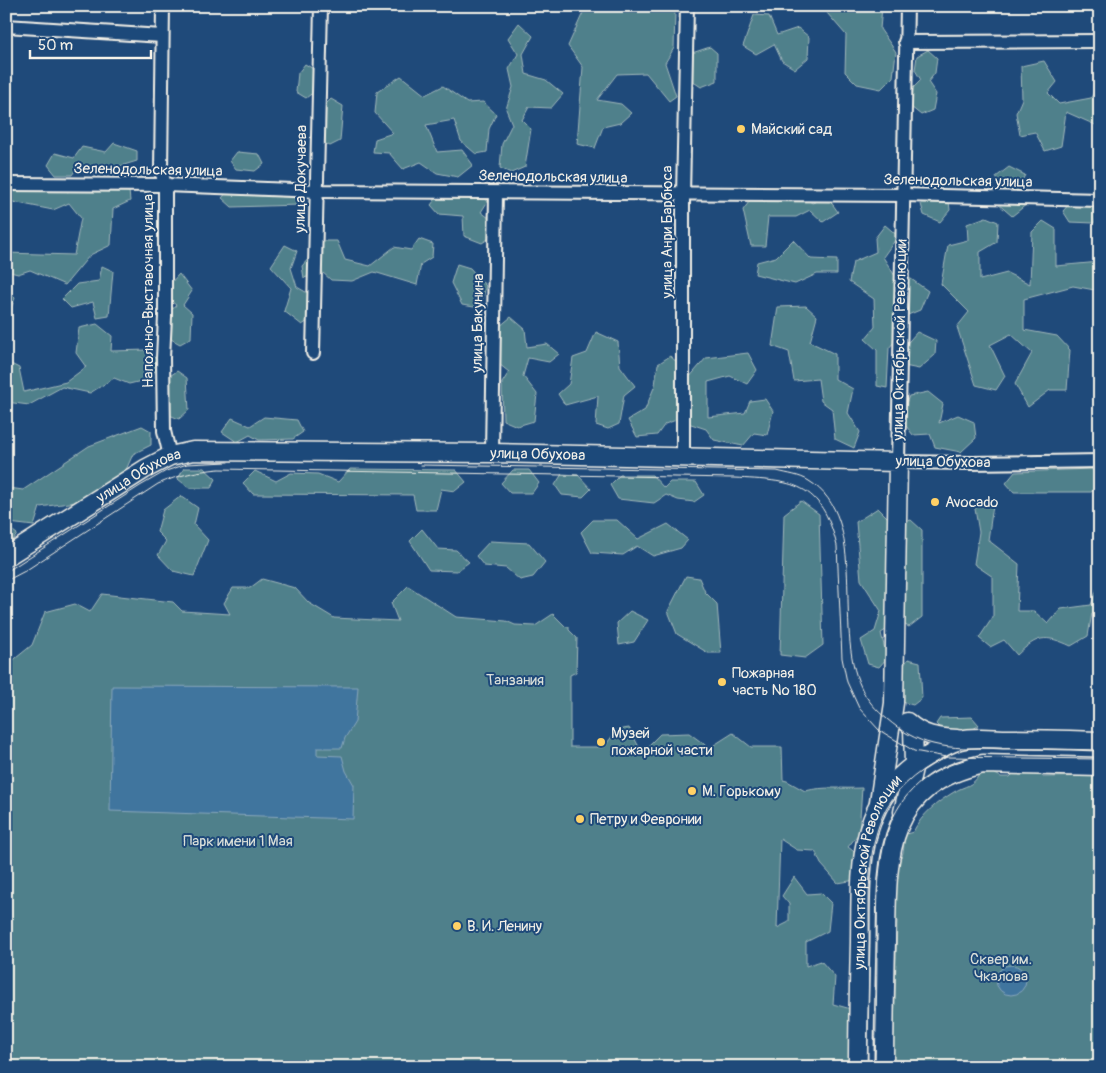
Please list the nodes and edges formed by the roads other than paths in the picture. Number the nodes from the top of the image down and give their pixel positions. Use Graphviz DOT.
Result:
graph roads {
  1 [pos="163,6"];
  2 [pos="321,6"];
  3 [pos="687,6"];
  4 [pos="907,6"];
  5 [pos="6,26"];
  6 [pos="162,36"];
  7 [pos="1100,41"];
  8 [pos="905,42"];
  9 [pos="6,184"];
  10 [pos="166,186"];
  11 [pos="318,191"];
  12 [pos="496,193"];
  13 [pos="683,195"];
  14 [pos="903,195"];
  15 [pos="1100,200"];
  16 [pos="314,353"];
  17 [pos="492,453"];
  18 [pos="170,456"];
  19 [pos="683,458"];
  20 [pos="1100,461"];
  21 [pos="898,462"];
  22 [pos="6,556"];
  23 [pos="894,704"];
  24 [pos="913,728"];
  25 [pos="961,740"];
  26 [pos="1100,740"];
  27 [pos="888,746"];
  28 [pos="914,764"];
  29 [pos="1100,767"];
  30 [pos="941,778"];
  31 [pos="879,802"];
  32 [pos="901,820"];
  33 [pos="858,1067"];
  34 [pos="884,1067"];
  1 -- 6 [label="street, Напольно-Выставочная улица"];
  2 -- 11 [label="street, улица Докучаева"];
  3 -- 13 [label="street, улица Анри Барбюса"];
  4 -- 8 [label="street, улица Октябрьской Революции"];
  5 -- 6 [label="street"];
  6 -- 10 [label="street, Напольно-Выставочная улица"];
  7 -- 8 [label="street"];
  8 -- 14 [label="street, улица Октябрьской Революции"];
  9 -- 10 [label="street, Зеленодольская улица"];
  10 -- 11 [label="street, Зеленодольская улица"];
  10 -- 18 [label="street, Напольно-Выставочная улица"];
  11 -- 12 [label="street, Зеленодольская улица"];
  11 -- 16 [label="street, улица Докучаева"];
  12 -- 13 [label="street, Зеленодольская улица"];
  12 -- 17 [label="street, улица Бакунина"];
  13 -- 14 [label="street, Зеленодольская улица"];
  13 -- 19 [label="street, улица Анри Барбюса"];
  14 -- 15 [label="street, Зеленодольская улица"];
  14 -- 21 [label="street, улица Октябрьской Революции"];
  17 -- 18 [label="street, улица Обухова"];
  17 -- 19 [label="street, улица Обухова"];
  18 -- 22 [label="street, улица Обухова"];
  19 -- 21 [label="street, улица Обухова"];
  20 -- 21 [label="street, улица Обухова"];
  21 -- 23 [label="street, улица Октябрьской Революции"];
  23 -- 24 [label="street"];
  23 -- 27 [label="street, улица Октябрьской Революции"];
  24 -- 25 [label="street"];
  24 -- 28 [label="street"];
  25 -- 26 [label="street, улица Октябрьской Революции"];
  25 -- 28 [label="street, улица Октябрьской Революции"];
  27 -- 28 [label="street"];
  27 -- 31 [label="street, улица Октябрьской Революции"];
  28 -- 30 [label="street"];
  28 -- 31 [label="street, улица Октябрьской Революции"];
  28 -- 32 [label="street"];
  29 -- 30 [label="street, улица Октябрьской Революции"];
  30 -- 32 [label="street, улица Октябрьской Революции"];
  31 -- 33 [label="street, улица Октябрьской Революции"];
  32 -- 34 [label="street, улица Октябрьской Революции"];
}
